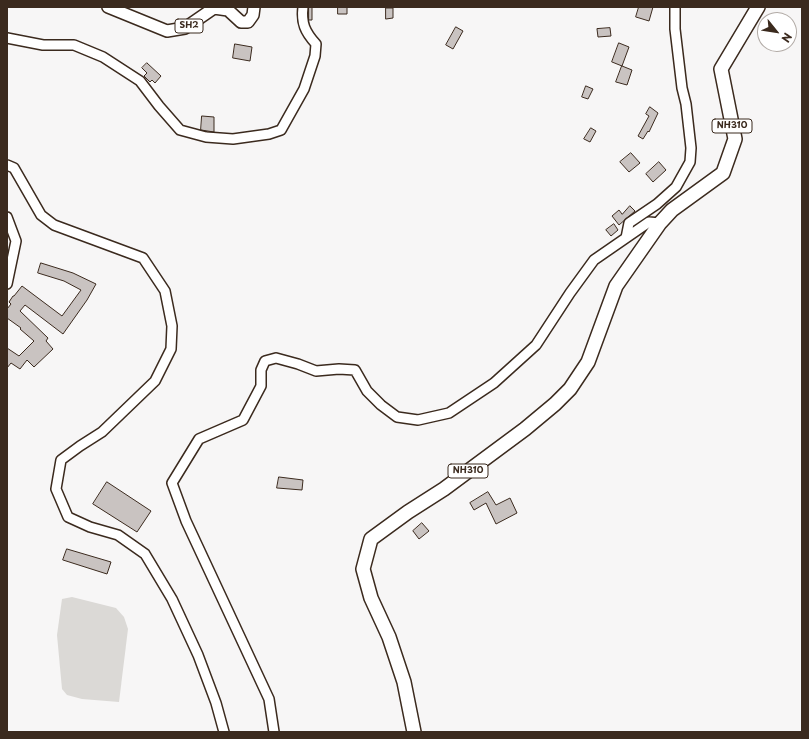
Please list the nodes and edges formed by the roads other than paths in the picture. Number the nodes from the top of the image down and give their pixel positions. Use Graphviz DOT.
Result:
graph roads {
  1 [pos="108,7"];
  2 [pos="254,7"];
  3 [pos="303,7"];
  4 [pos="675,7"];
  5 [pos="758,7"];
  6 [pos="7,38"];
  7 [pos="7,164"];
  8 [pos="7,217"];
  9 [pos="660,223"];
  10 [pos="626,238"];
  11 [pos="7,284"];
  12 [pos="224,732"];
  13 [pos="274,732"];
  14 [pos="414,732"];
  1 -- 2 [label="main road, SH2"];
  3 -- 6 [label="street"];
  4 -- 10 [label="street"];
  5 -- 9 [label="highway, NH310"];
  7 -- 12 [label="street"];
  8 -- 11 [label="street"];
  9 -- 10 [label="street"];
  9 -- 14 [label="highway, NH310"];
  10 -- 13 [label="street"];
}
